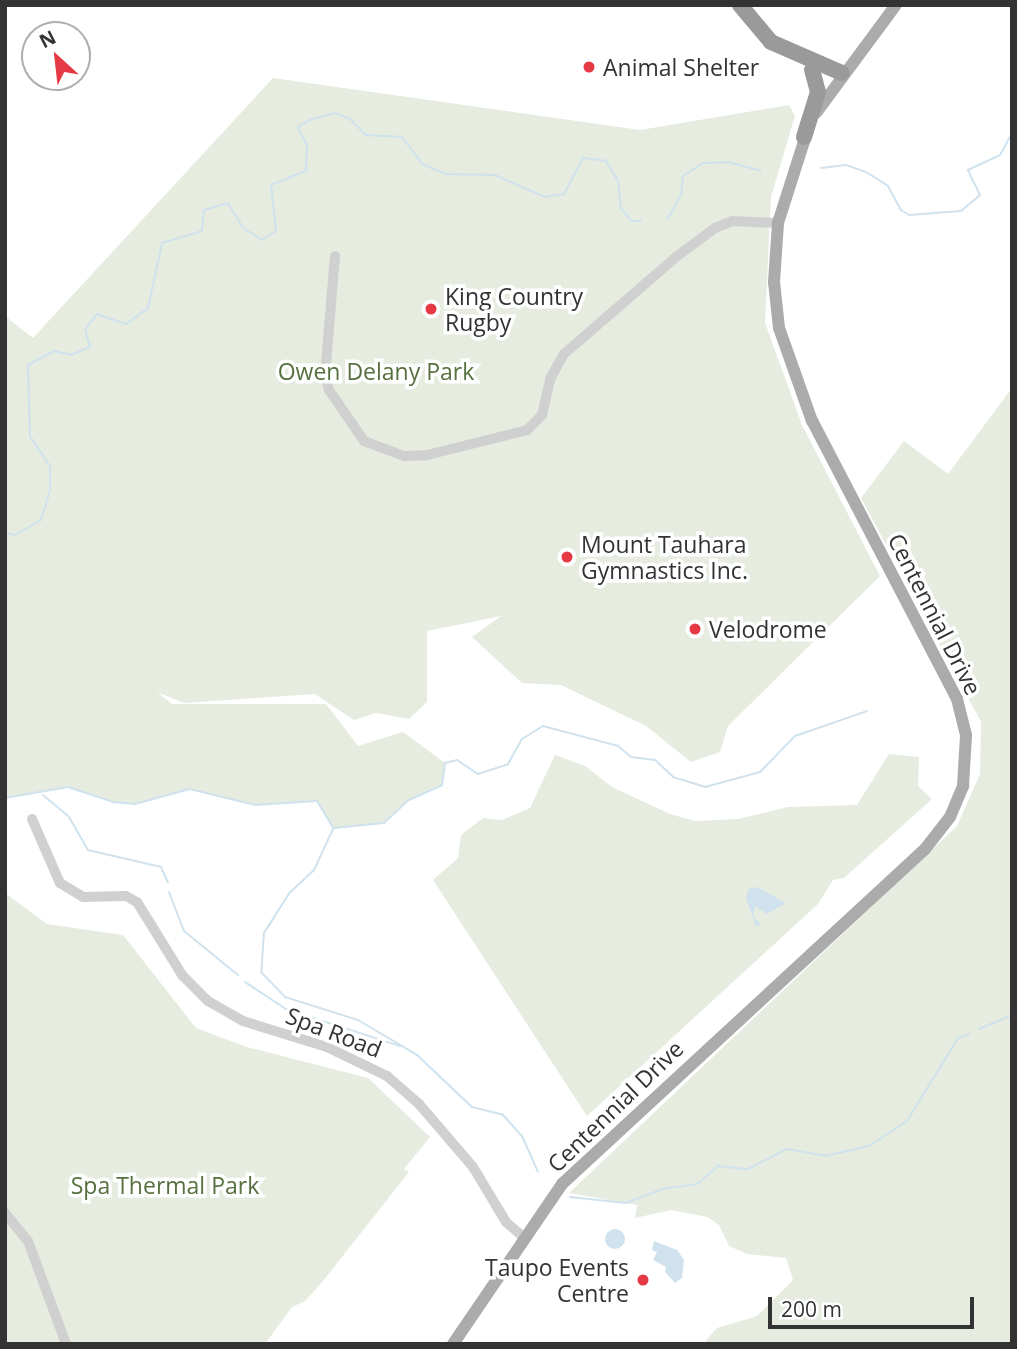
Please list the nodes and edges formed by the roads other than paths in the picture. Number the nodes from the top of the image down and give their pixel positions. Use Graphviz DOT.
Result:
graph roads {
  1 [pos="740,5"];
  2 [pos="896,5"];
  3 [pos="807,64"];
  4 [pos="838,79"];
  5 [pos="804,137"];
  6 [pos="778,223"];
  7 [pos="334,256"];
  8 [pos="32,819"];
  9 [pos="5,1213"];
  10 [pos="523,1237"];
  11 [pos="66,1344"];
  12 [pos="453,1344"];
  1 -- 3 [label="highway"];
  2 -- 4 [label="main road, Centennial Drive"];
  3 -- 4 [label="highway"];
  3 -- 5 [label="highway"];
  4 -- 5 [label="main road, Centennial Drive"];
  5 -- 6 [label="main road, Centennial Drive"];
  6 -- 7 [label="street"];
  6 -- 10 [label="main road, Centennial Drive"];
  8 -- 10 [label="street, Spa Road"];
  9 -- 11 [label="street"];
  10 -- 12 [label="main road"];
}
